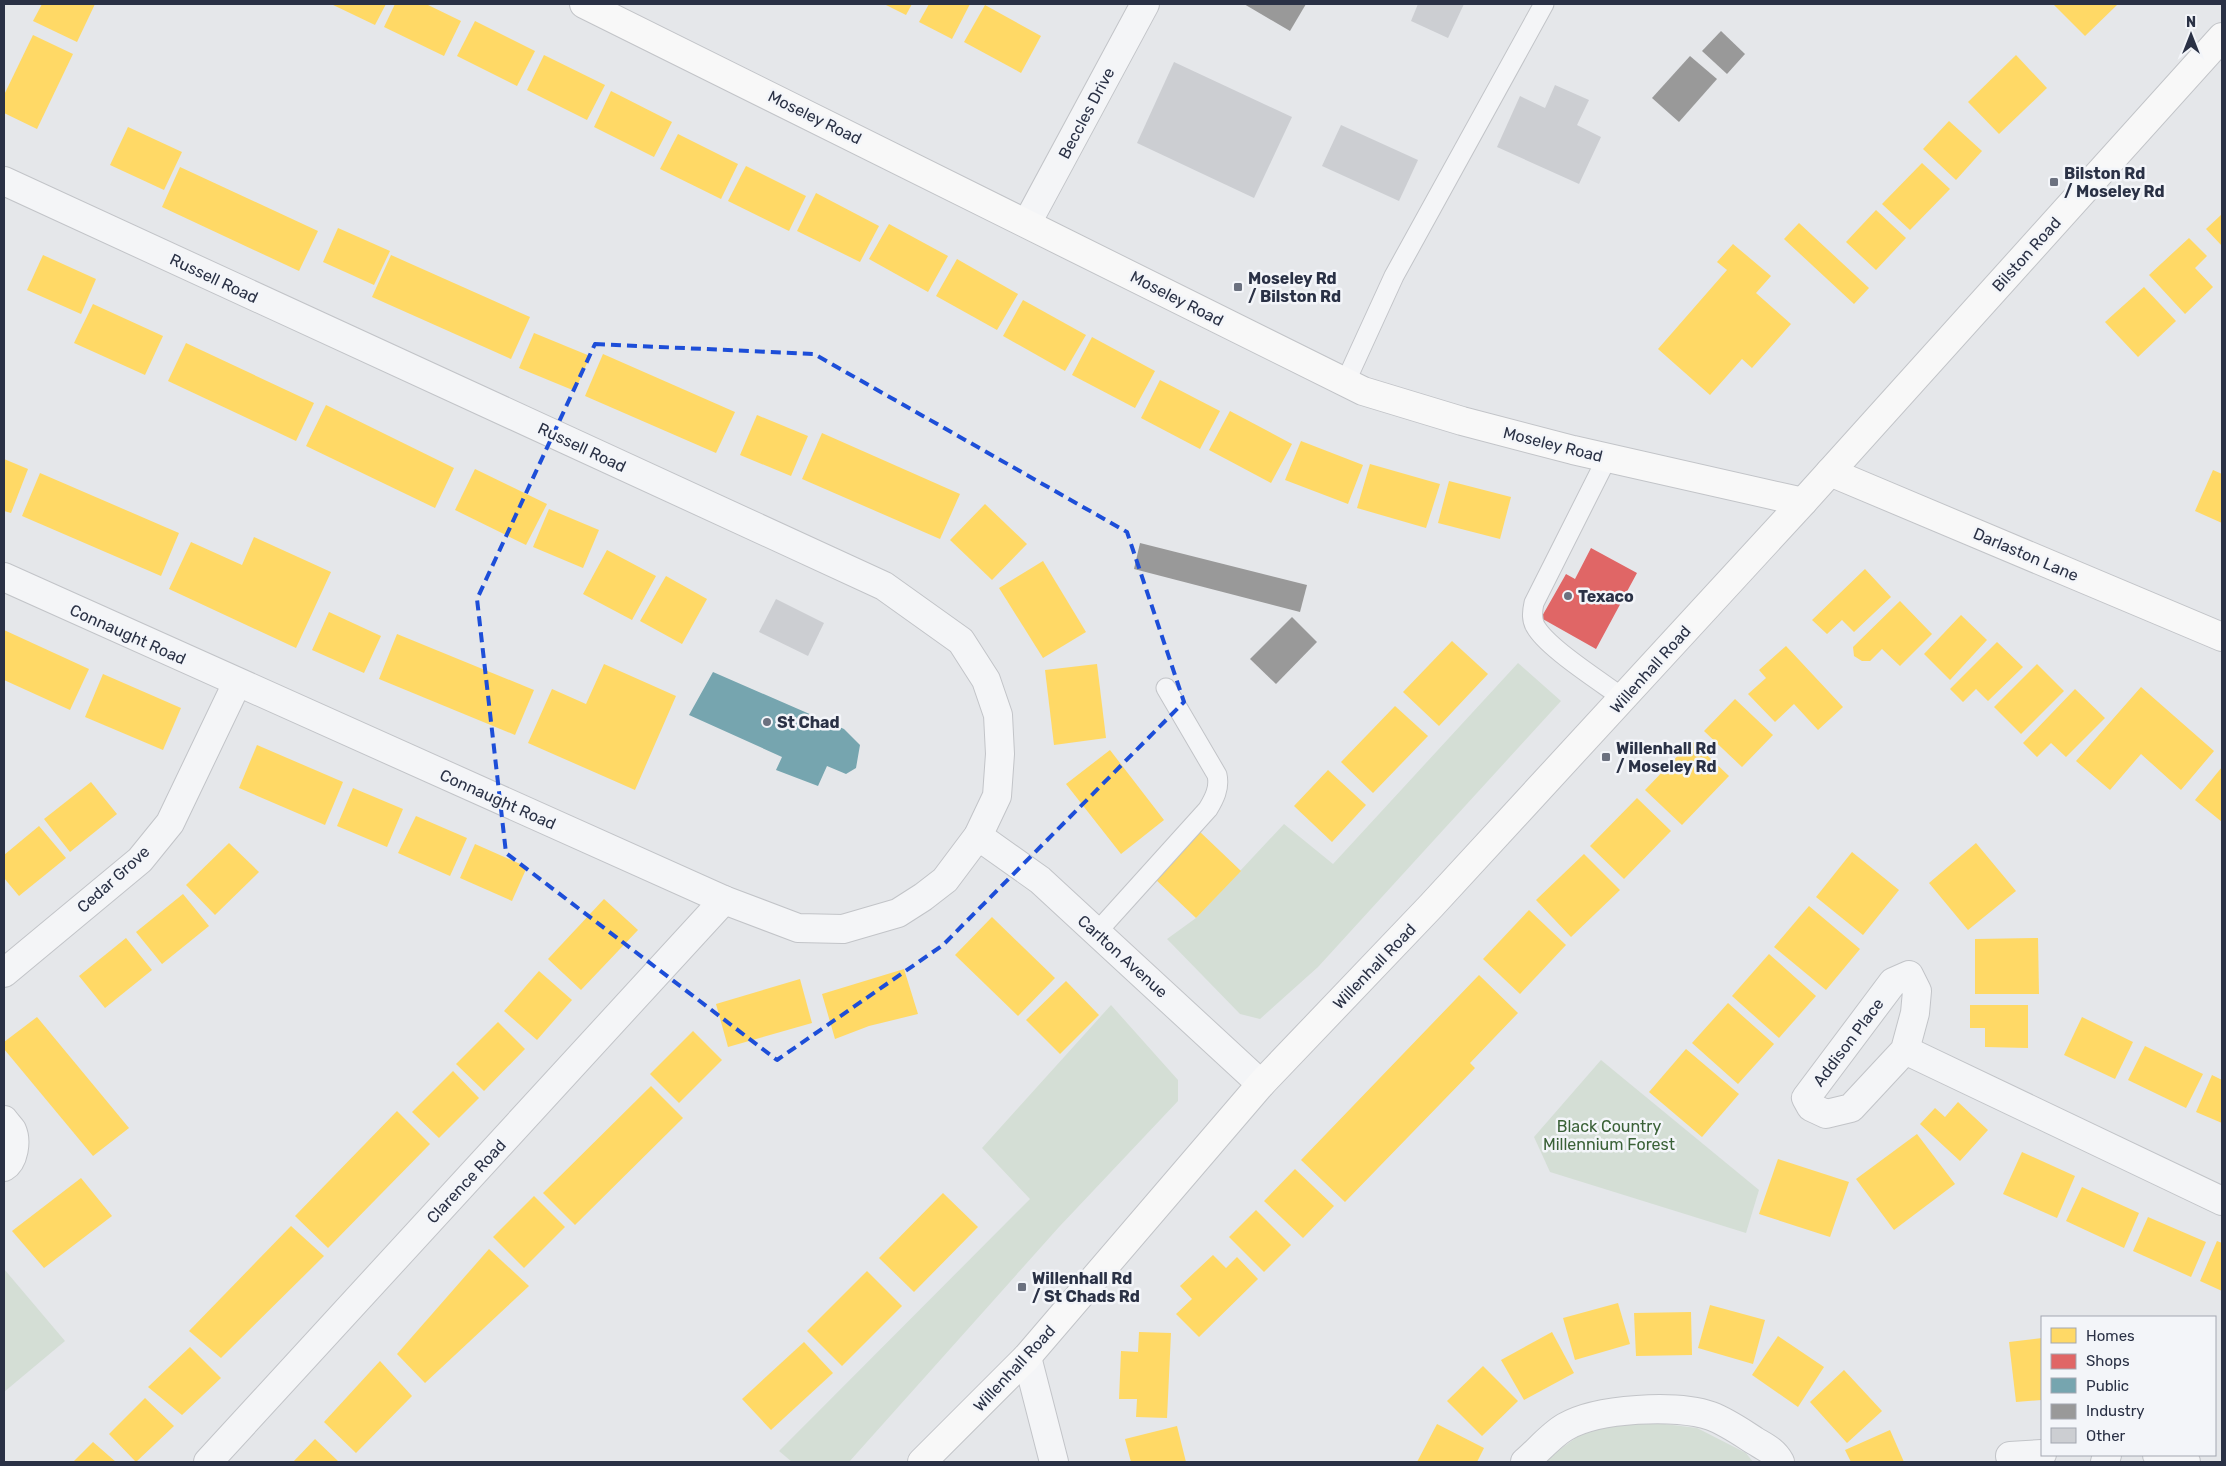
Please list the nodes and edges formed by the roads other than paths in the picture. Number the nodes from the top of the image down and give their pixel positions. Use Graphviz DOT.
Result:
graph roads {
  1 [pos="584,4"];
  2 [pos="1145,4"];
  3 [pos="1544,4"];
  4 [pos="2222,37"];
  5 [pos="4,182"];
  6 [pos="1028,222"];
  7 [pos="1345,383"];
  8 [pos="1607,458"];
  9 [pos="1830,472"];
  10 [pos="1803,502"];
  11 [pos="4,577"];
  12 [pos="2222,637"];
  13 [pos="237,683"];
  14 [pos="1166,688"];
  15 [pos="1623,698"];
  16 [pos="978,836"];
  17 [pos="724,900"];
  18 [pos="1097,932"];
  19 [pos="4,973"];
  20 [pos="1905,1050"];
  21 [pos="1261,1084"];
  22 [pos="4,1120"];
  23 [pos="4,1167"];
  24 [pos="2222,1200"];
  25 [pos="1027,1357"];
  26 [pos="2041,1454"];
  27 [pos="2010,1456"];
  28 [pos="2161,1456"];
  29 [pos="208,1462"];
  30 [pos="922,1462"];
  31 [pos="1054,1462"];
  32 [pos="1525,1462"];
  33 [pos="1780,1462"];
  34 [pos="2186,1462"];
  1 -- 6 [label="main road, Moseley Road"];
  2 -- 6 [label="street, Beccles Drive"];
  3 -- 7 [label="lane"];
  4 -- 9 [label="main road, Bilston Road"];
  5 -- 16 [label="street, Russell Road"];
  6 -- 7 [label="main road, Moseley Road"];
  7 -- 8 [label="main road, Moseley Road"];
  8 -- 10 [label="main road, Moseley Road"];
  8 -- 15 [label="lane"];
  9 -- 10 [label="main road, Willenhall Road"];
  9 -- 12 [label="main road, Darlaston Lane"];
  10 -- 15 [label="main road, Willenhall Road"];
  11 -- 13 [label="street, Connaught Road"];
  13 -- 17 [label="street, Connaught Road"];
  13 -- 19 [label="street, Cedar Grove"];
  14 -- 18 [label="lane"];
  15 -- 21 [label="main road, Willenhall Road"];
  16 -- 17 [label="street, Connaught Road"];
  16 -- 18 [label="street, Carlton Avenue"];
  17 -- 29 [label="street, Clarence Road"];
  18 -- 21 [label="street, Carlton Avenue"];
  20 -- 20 [label="street, Addison Place"];
  20 -- 24 [label="street"];
  21 -- 25 [label="main road, Willenhall Road"];
  22 -- 23 [label="street"];
  25 -- 30 [label="main road, Willenhall Road"];
  25 -- 31 [label="street"];
  26 -- 27 [label="street"];
  28 -- 34 [label="street"];
  32 -- 33 [label="street"];
}
